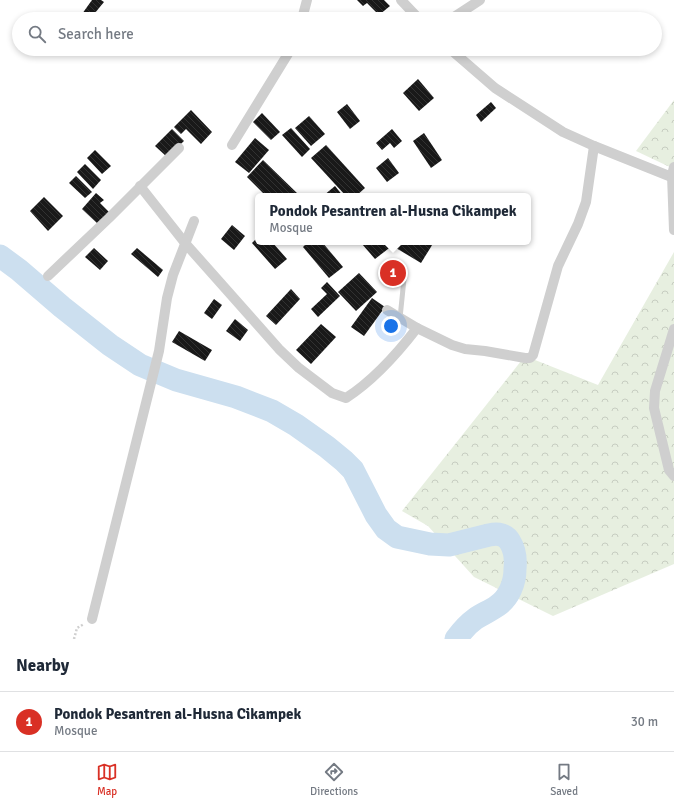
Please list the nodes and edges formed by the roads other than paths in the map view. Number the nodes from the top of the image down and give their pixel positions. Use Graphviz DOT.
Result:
graph roads {
  1 [pos="307,0"];
  2 [pos="401,0"];
  3 [pos="480,0"];
  4 [pos="304,12"];
  5 [pos="412,12"];
  6 [pos="462,12"];
  7 [pos="286,56"];
  8 [pos="458,56"];
  9 [pos="232,145"];
  10 [pos="594,146"];
  11 [pos="179,148"];
  12 [pos="674,174"];
  13 [pos="140,186"];
  14 [pos="194,221"];
  15 [pos="674,230"];
  16 [pos="185,243"];
  17 [pos="48,276"];
  18 [pos="404,279"];
  19 [pos="387,310"];
  20 [pos="400,318"];
  21 [pos="417,328"];
  22 [pos="674,329"];
  23 [pos="674,476"];
  24 [pos="92,619"];
  1 -- 4 [label="street"];
  2 -- 5 [label="street"];
  3 -- 6 [label="street"];
  7 -- 9 [label="street"];
  8 -- 10 [label="street"];
  10 -- 12 [label="street"];
  10 -- 21 [label="street"];
  11 -- 13 [label="street"];
  12 -- 15 [label="street"];
  13 -- 16 [label="street"];
  13 -- 17 [label="street"];
  14 -- 16 [label="street"];
  16 -- 21 [label="street"];
  16 -- 24 [label="street"];
  18 -- 20 [label="lane"];
  19 -- 20 [label="street"];
  20 -- 21 [label="street"];
  22 -- 23 [label="street"];
}
